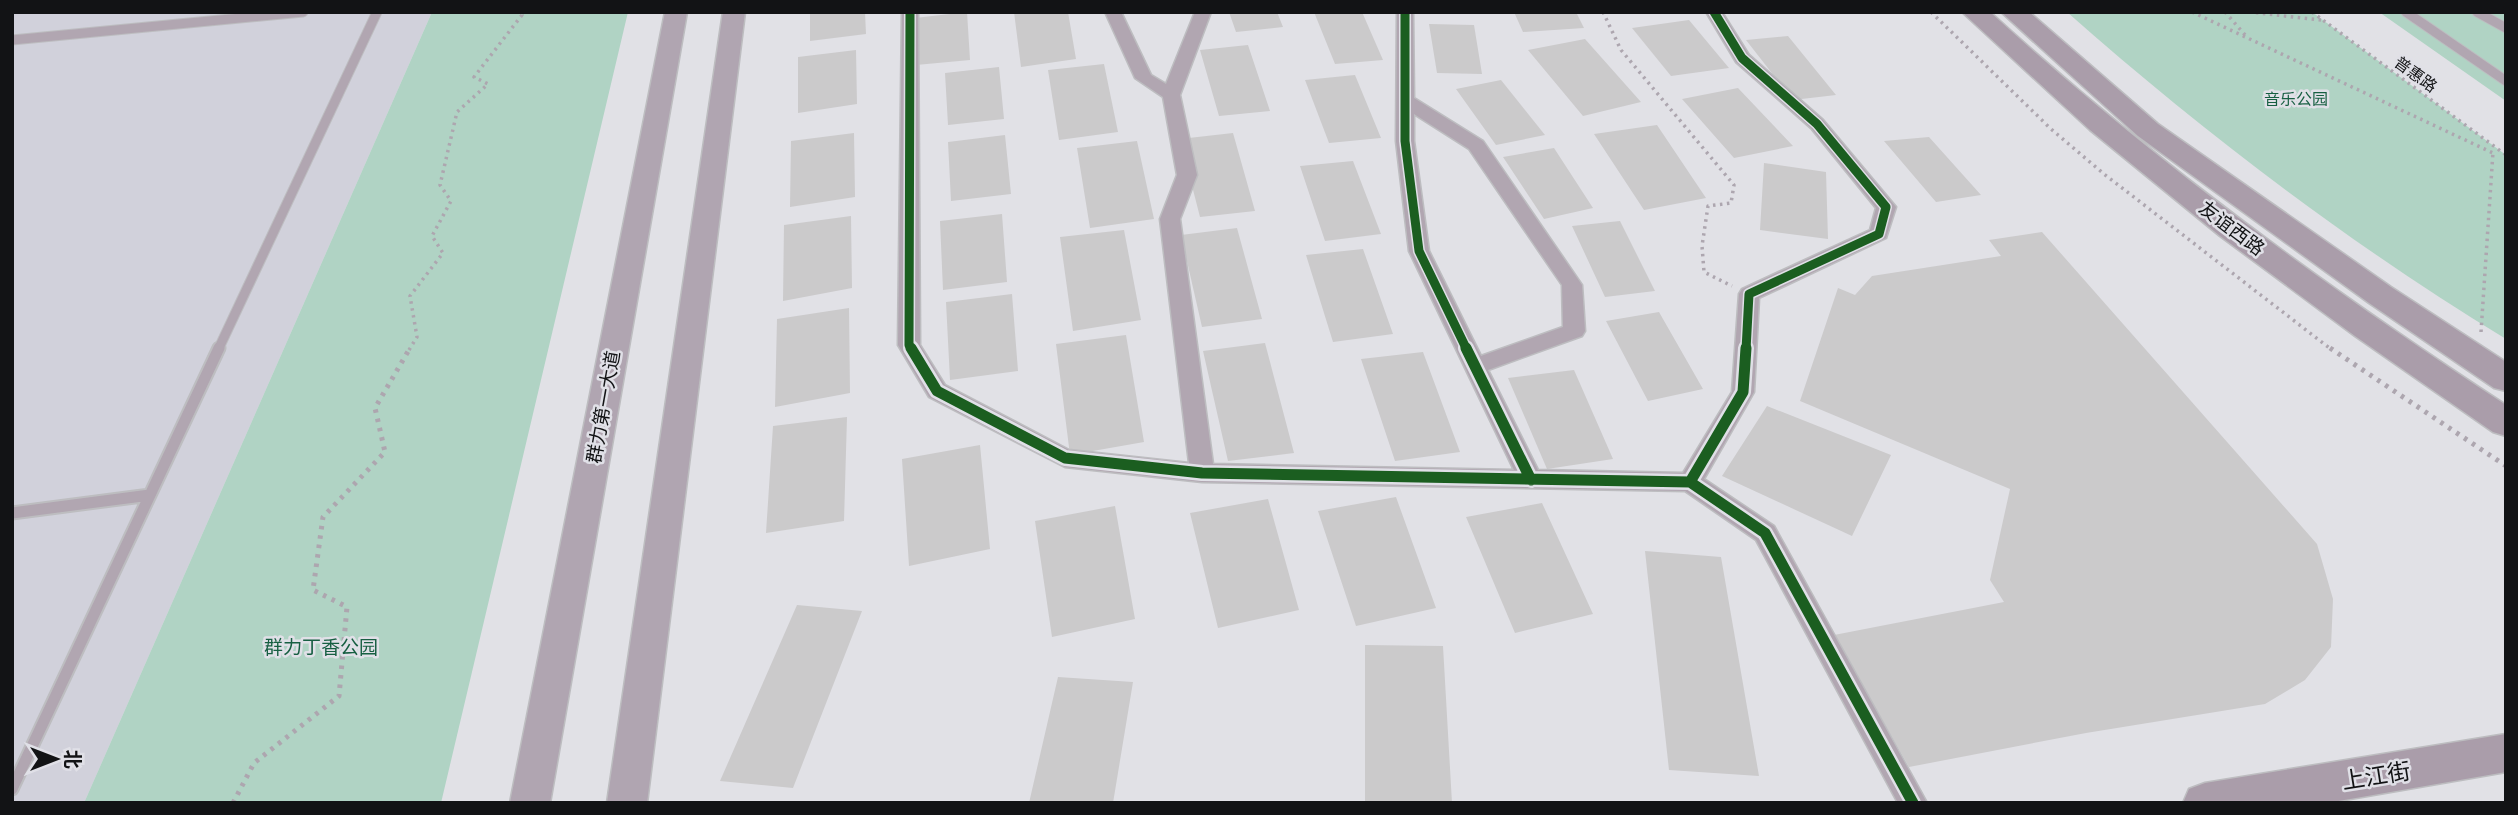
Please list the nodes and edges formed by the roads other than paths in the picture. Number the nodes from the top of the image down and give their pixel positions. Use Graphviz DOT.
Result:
graph roads {
  1 [pos="303,12"];
  2 [pos="377,12"];
  3 [pos="676,12"];
  4 [pos="734,12"];
  5 [pos="909,12"];
  6 [pos="1113,12"];
  7 [pos="1203,12"];
  8 [pos="1405,12"];
  9 [pos="1714,12"];
  10 [pos="1975,12"];
  11 [pos="2014,12"];
  12 [pos="2406,12"];
  13 [pos="2476,12"];
  14 [pos="2506,28"];
  15 [pos="12,40"];
  16 [pos="2506,81"];
  17 [pos="1171,95"];
  18 [pos="1406,102"];
  19 [pos="1475,366"];
  20 [pos="2506,379"];
  21 [pos="2506,423"];
  22 [pos="1202,473"];
  23 [pos="1531,480"];
  24 [pos="1690,482"];
  25 [pos="150,495"];
  26 [pos="12,513"];
  27 [pos="2506,753"];
  28 [pos="12,789"];
  29 [pos="530,803"];
  30 [pos="627,803"];
  31 [pos="1913,803"];
  32 [pos="2205,803"];
  1 -- 15 [label="lane"];
  2 -- 25 [label="lane"];
  3 -- 29 [label="main road, 群力第一大道"];
  4 -- 30 [label="main road"];
  5 -- 22 [label="street"];
  6 -- 17 [label="street"];
  7 -- 17 [label="street"];
  8 -- 18 [label="street"];
  9 -- 24 [label="street"];
  10 -- 21 [label="main road, 友谊西路"];
  11 -- 20 [label="main road, 友谊西路"];
  12 -- 16 [label="lane"];
  13 -- 14 [label="lane"];
  17 -- 22 [label="street"];
  18 -- 19 [label="street"];
  18 -- 19 [label="street"];
  19 -- 23 [label="street"];
  22 -- 23 [label="street"];
  23 -- 24 [label="street"];
  24 -- 31 [label="street"];
  25 -- 26 [label="lane"];
  25 -- 28 [label="lane"];
  27 -- 32 [label="main road, 上江街"];
}
